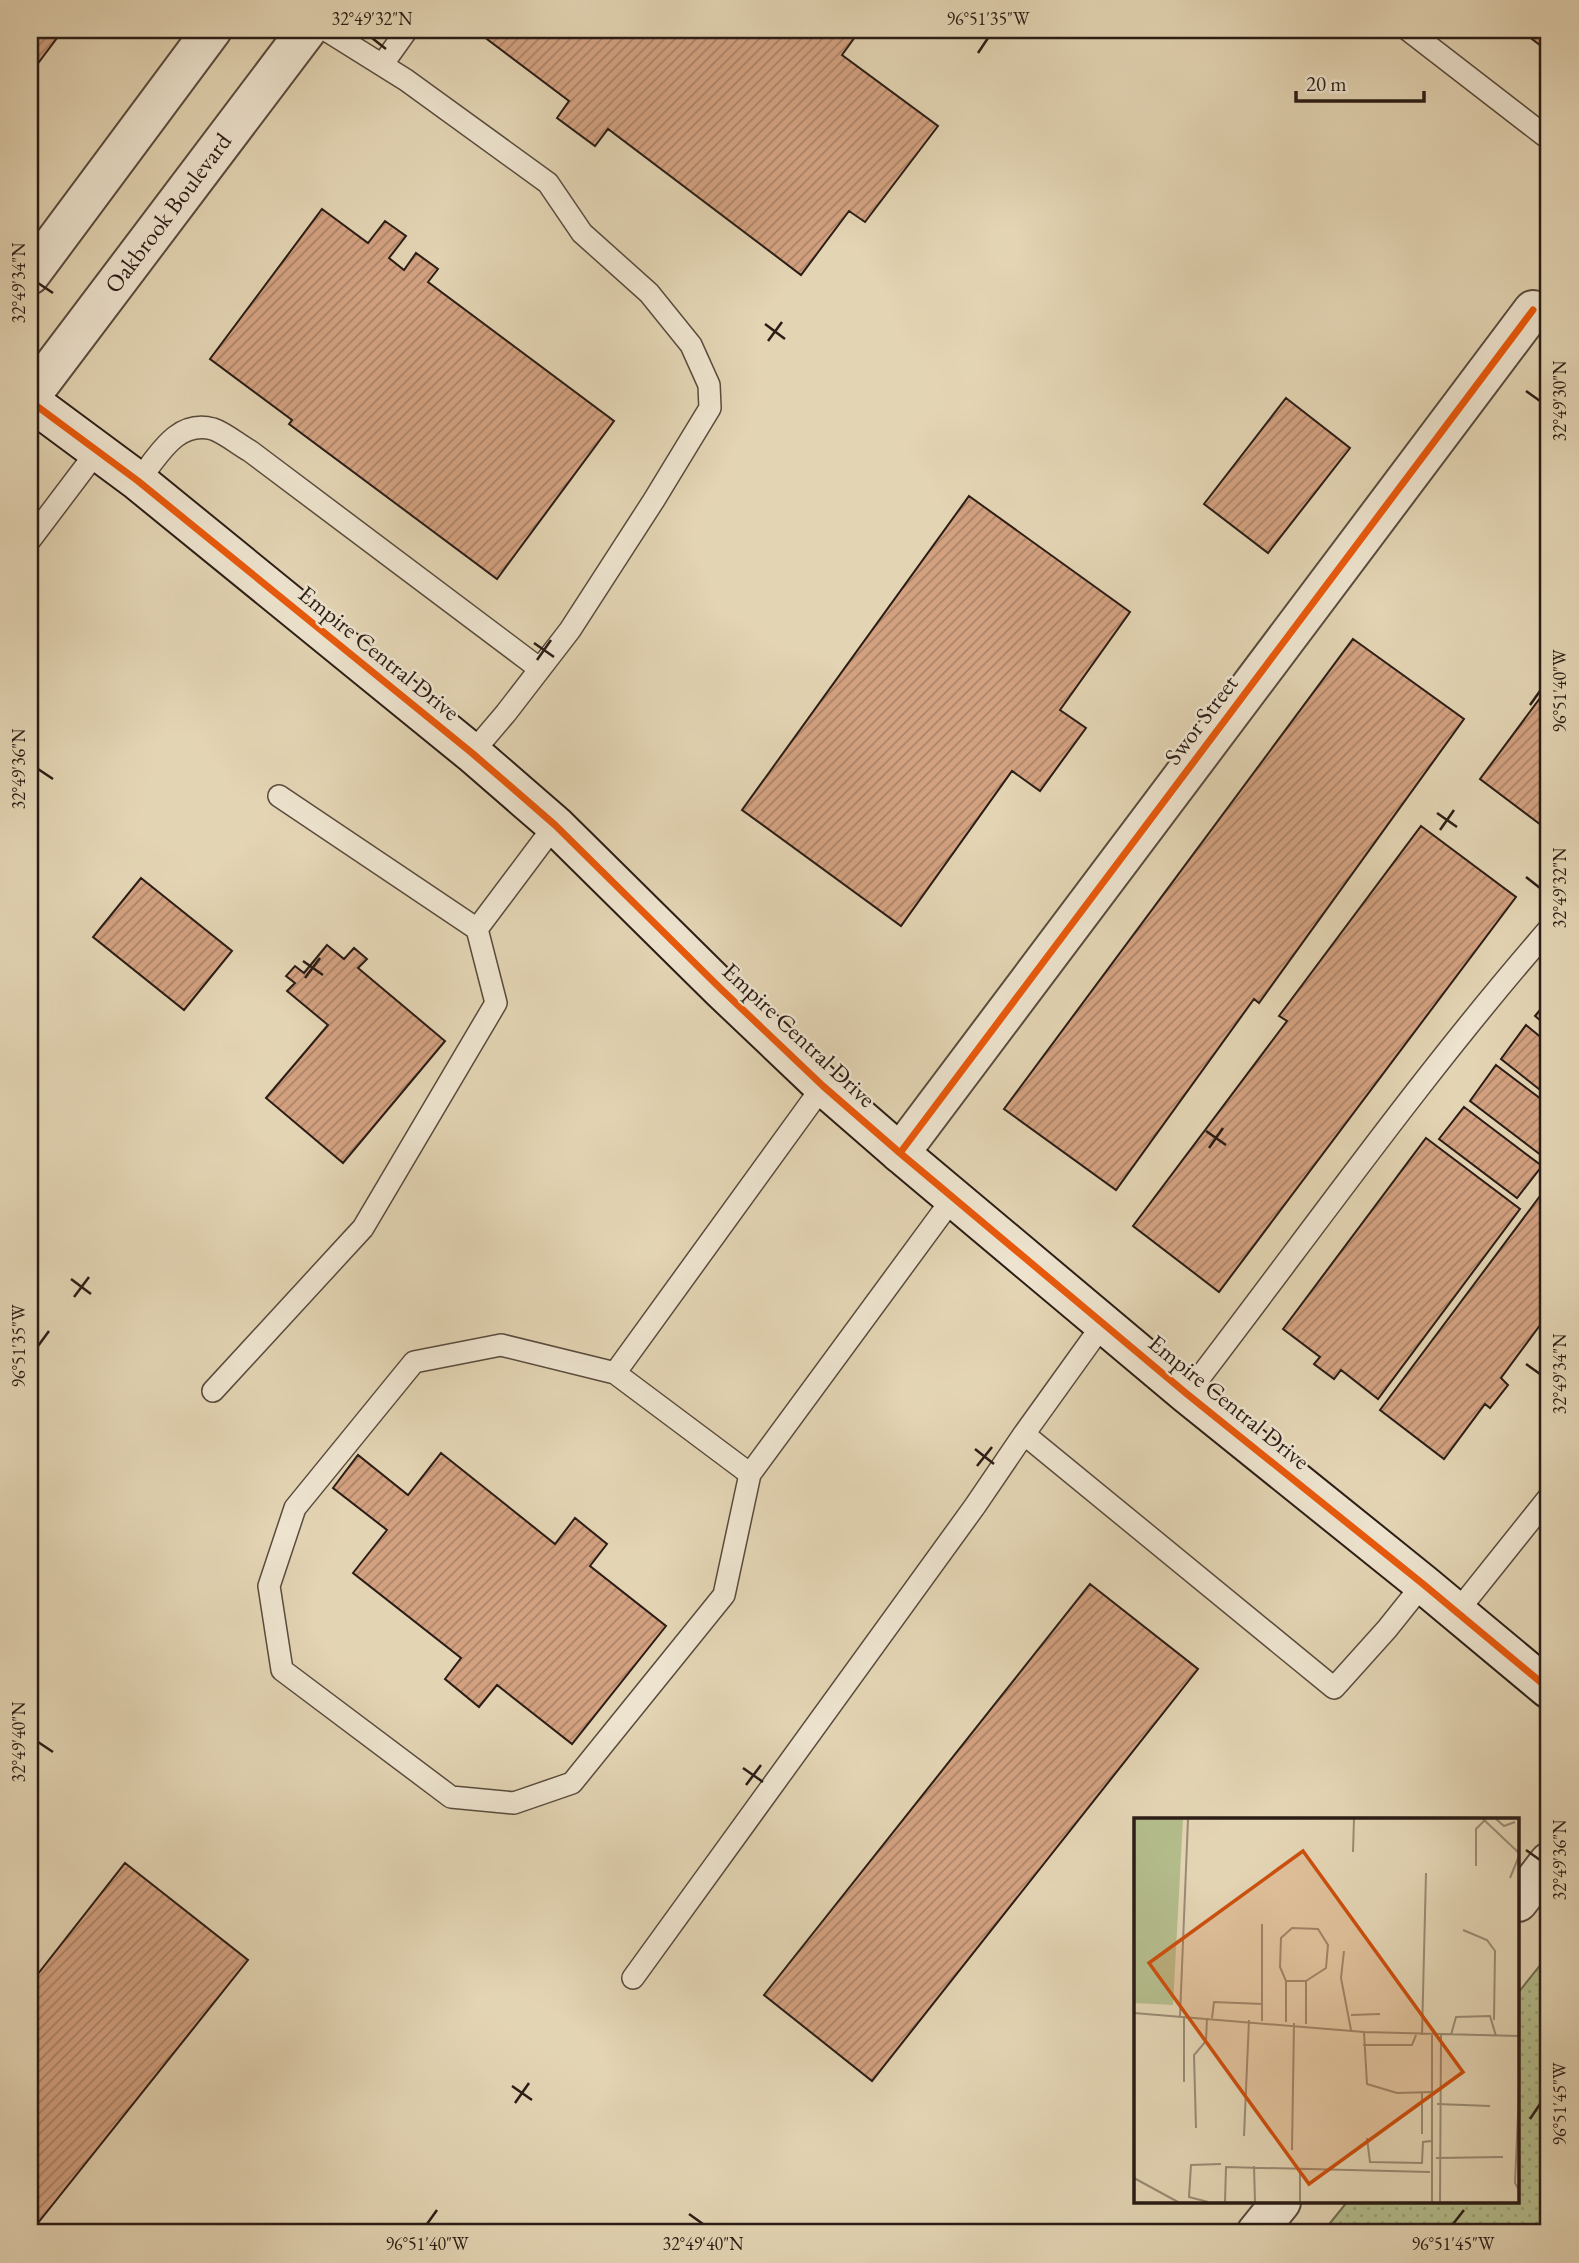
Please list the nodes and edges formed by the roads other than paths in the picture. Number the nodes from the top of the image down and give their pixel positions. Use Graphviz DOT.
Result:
graph roads {
  1 [pos="212,30"];
  2 [pos="307,30"];
  3 [pos="326,30"];
  4 [pos="407,30"];
  5 [pos="1408,30"];
  6 [pos="382,65"];
  7 [pos="1549,139"];
  8 [pos="30,275"];
  9 [pos="1533,310"];
  10 [pos="30,399"];
  11 [pos="98,450"];
  12 [pos="138,481"];
  13 [pos="30,540"];
  14 [pos="540,669"];
  15 [pos="472,753"];
  16 [pos="279,796"];
  17 [pos="555,825"];
  18 [pos="477,929"];
  19 [pos="1549,929"];
  20 [pos="823,1086"];
  21 [pos="900,1153"];
  22 [pos="953,1198"];
  23 [pos="1104,1324"];
  24 [pos="614,1373"];
  25 [pos="213,1391"];
  26 [pos="1187,1394"];
  27 [pos="1024,1434"];
  28 [pos="750,1474"];
  29 [pos="1549,1497"];
  30 [pos="1423,1584"];
  31 [pos="1457,1612"];
  32 [pos="1549,1689"];
  33 [pos="1549,1862"];
  34 [pos="1520,1899"];
  35 [pos="633,1978"];
  36 [pos="1279,2204"];
  37 [pos="1256,2233"];
  1 -- 8 [label="street"];
  2 -- 10 [label="street, Oakbrook Boulevard"];
  3 -- 6 [label="lane"];
  4 -- 6 [label="lane"];
  5 -- 7 [label="lane"];
  6 -- 14 [label="lane"];
  9 -- 21 [label="street, Swor Street"];
  10 -- 11 [label="street, Empire Central Drive"];
  11 -- 12 [label="street, Empire Central Drive"];
  11 -- 13 [label="lane"];
  12 -- 14 [label="lane"];
  12 -- 15 [label="street, Empire Central Drive"];
  14 -- 15 [label="lane"];
  15 -- 17 [label="street, Empire Central Drive"];
  16 -- 18 [label="lane"];
  17 -- 18 [label="lane"];
  17 -- 20 [label="street, Empire Central Drive"];
  18 -- 25 [label="lane"];
  19 -- 26 [label="lane"];
  20 -- 21 [label="street, Empire Central Drive"];
  20 -- 24 [label="lane"];
  21 -- 22 [label="street, Empire Central Drive"];
  22 -- 23 [label="street, Empire Central Drive"];
  22 -- 28 [label="lane"];
  23 -- 26 [label="street, Empire Central Drive"];
  23 -- 27 [label="lane"];
  24 -- 28 [label="lane"];
  24 -- 28 [label="lane"];
  26 -- 30 [label="street, Empire Central Drive"];
  27 -- 30 [label="lane"];
  27 -- 35 [label="lane"];
  29 -- 31 [label="lane"];
  30 -- 31 [label="street, Empire Central Drive"];
  31 -- 32 [label="street, Empire Central Drive"];
  33 -- 34 [label="street"];
  36 -- 37 [label="street"];
}
